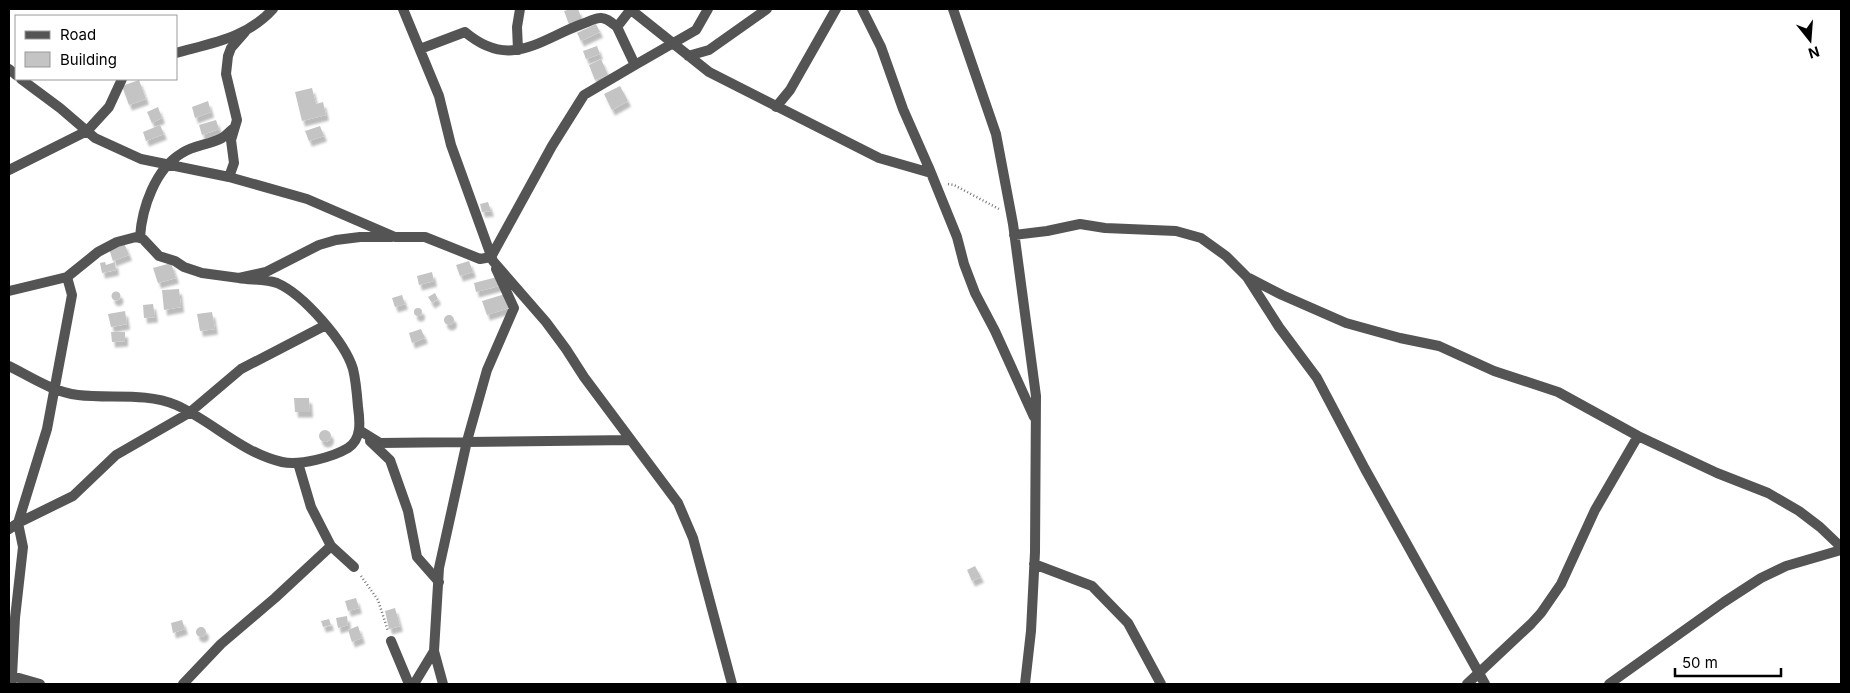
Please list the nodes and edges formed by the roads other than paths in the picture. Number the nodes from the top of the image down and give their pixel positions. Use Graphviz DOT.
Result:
graph roads {
  1 [pos="273,9"];
  2 [pos="404,9"];
  3 [pos="520,9"];
  4 [pos="631,9"];
  5 [pos="708,9"];
  6 [pos="767,9"];
  7 [pos="836,9"];
  8 [pos="862,9"];
  9 [pos="953,9"];
  10 [pos="617,27"];
  11 [pos="245,32"];
  12 [pos="673,44"];
  13 [pos="420,48"];
  14 [pos="518,50"];
  15 [pos="178,52"];
  16 [pos="688,56"];
  17 [pos="636,64"];
  18 [pos="22,80"];
  19 [pos="122,80"];
  20 [pos="776,107"];
  21 [pos="234,128"];
  22 [pos="87,131"];
  23 [pos="167,165"];
  24 [pos="9,170"];
  25 [pos="229,177"];
  26 [pos="933,177"];
  27 [pos="1014,235"];
  28 [pos="395,237"];
  29 [pos="140,238"];
  30 [pos="492,259"];
  31 [pos="67,276"];
  32 [pos="1246,277"];
  33 [pos="239,278"];
  34 [pos="9,291"];
  35 [pos="326,325"];
  36 [pos="9,366"];
  37 [pos="54,388"];
  38 [pos="189,413"];
  39 [pos="1036,421"];
  40 [pos="359,430"];
  41 [pos="1638,436"];
  42 [pos="631,440"];
  43 [pos="467,441"];
  44 [pos="298,463"];
  45 [pos="13,526"];
  46 [pos="331,546"];
  47 [pos="1841,548"];
  48 [pos="1034,564"];
  49 [pos="354,567"];
  50 [pos="439,582"];
  51 [pos="391,640"];
  52 [pos="434,652"];
  53 [pos="1479,673"];
  54 [pos="10,678"];
  55 [pos="40,684"];
  56 [pos="184,684"];
  57 [pos="409,684"];
  58 [pos="414,684"];
  59 [pos="443,684"];
  60 [pos="732,684"];
  61 [pos="1025,684"];
  62 [pos="1161,684"];
  63 [pos="1467,684"];
  64 [pos="1485,684"];
  65 [pos="1609,684"];
  1 -- 11 [label="street"];
  2 -- 13 [label="street"];
  3 -- 14 [label="street"];
  4 -- 10 [label="street"];
  4 -- 12 [label="street"];
  5 -- 12 [label="street"];
  6 -- 16 [label="street"];
  7 -- 20 [label="street"];
  8 -- 26 [label="street"];
  9 -- 27 [label="street"];
  10 -- 14 [label="street"];
  10 -- 17 [label="street"];
  11 -- 15 [label="street"];
  11 -- 21 [label="street"];
  12 -- 16 [label="street"];
  12 -- 17 [label="street"];
  13 -- 14 [label="street"];
  13 -- 30 [label="street"];
  16 -- 20 [label="street"];
  17 -- 30 [label="street"];
  18 -- 22 [label="street"];
  19 -- 22 [label="street"];
  20 -- 26 [label="street"];
  21 -- 23 [label="street"];
  21 -- 25 [label="street"];
  22 -- 23 [label="street"];
  22 -- 24 [label="street"];
  23 -- 25 [label="street"];
  23 -- 29 [label="street"];
  25 -- 28 [label="street"];
  26 -- 39 [label="street"];
  27 -- 32 [label="street"];
  27 -- 39 [label="street"];
  28 -- 30 [label="street"];
  28 -- 33 [label="street"];
  29 -- 31 [label="street"];
  29 -- 33 [label="street"];
  30 -- 42 [label="street"];
  30 -- 43 [label="street"];
  31 -- 34 [label="street"];
  31 -- 37 [label="street"];
  32 -- 41 [label="street"];
  32 -- 53 [label="street"];
  33 -- 35 [label="street"];
  35 -- 38 [label="street"];
  35 -- 40 [label="street"];
  36 -- 37 [label="street"];
  37 -- 38 [label="street"];
  37 -- 45 [label="street"];
  38 -- 44 [label="street"];
  38 -- 45 [label="street"];
  39 -- 48 [label="street"];
  40 -- 43 [label="street"];
  40 -- 44 [label="street"];
  40 -- 50 [label="street"];
  41 -- 47 [label="street"];
  41 -- 53 [label="street"];
  42 -- 43 [label="street"];
  42 -- 60 [label="street"];
  43 -- 50 [label="street"];
  44 -- 46 [label="street"];
  45 -- 54 [label="street"];
  46 -- 49 [label="street"];
  46 -- 56 [label="street"];
  47 -- 65 [label="street"];
  48 -- 61 [label="street"];
  48 -- 62 [label="street"];
  50 -- 52 [label="street"];
  51 -- 57 [label="street"];
  52 -- 58 [label="street"];
  52 -- 59 [label="street"];
  53 -- 63 [label="street"];
  53 -- 64 [label="street"];
  54 -- 55 [label="street"];
}
